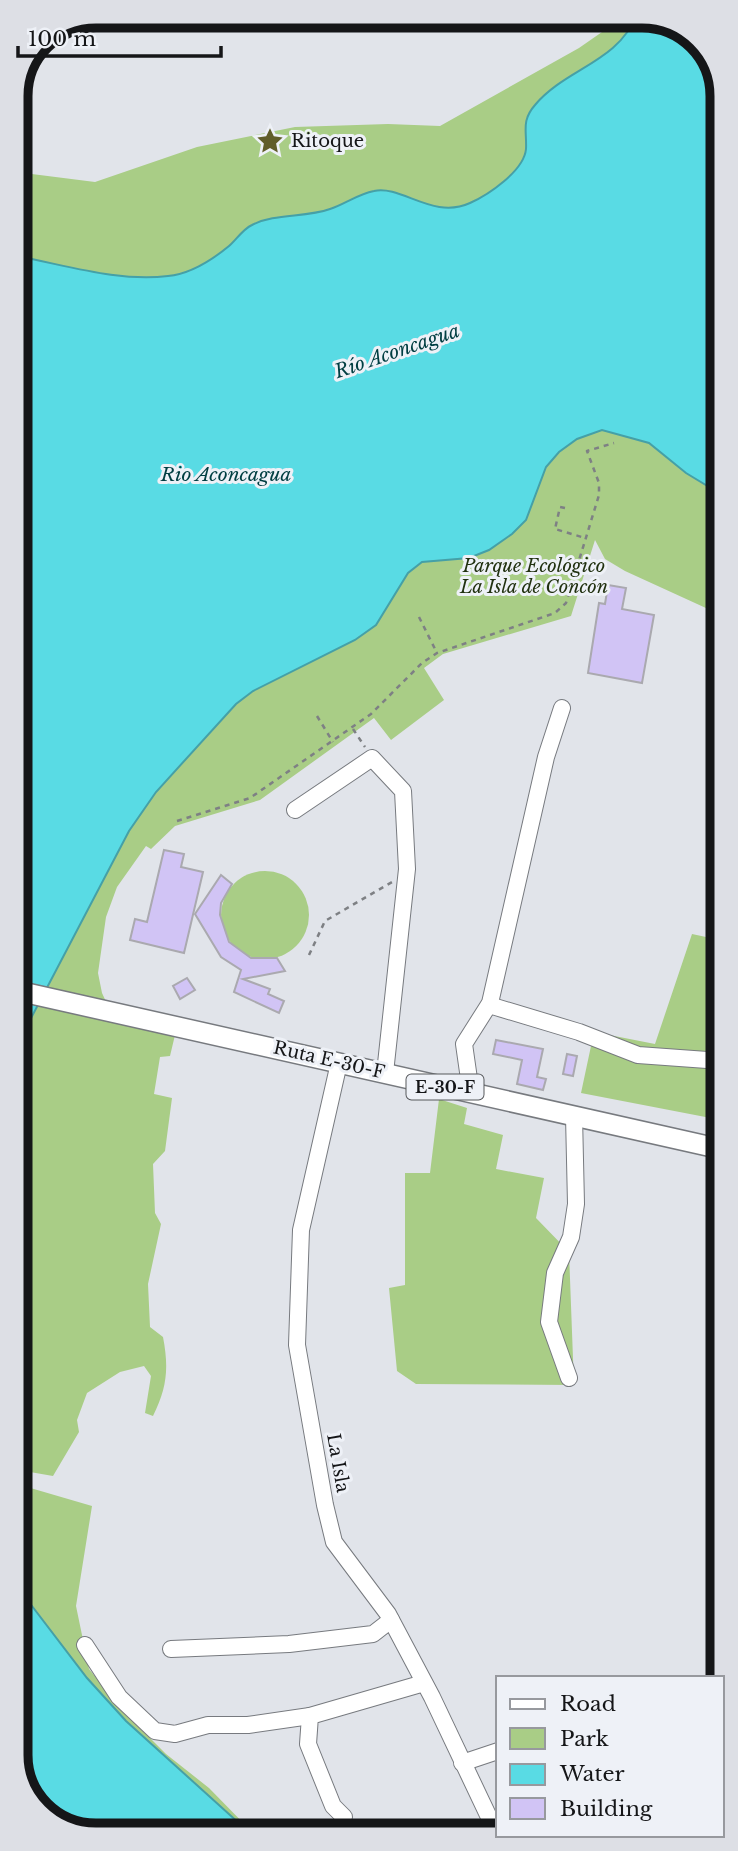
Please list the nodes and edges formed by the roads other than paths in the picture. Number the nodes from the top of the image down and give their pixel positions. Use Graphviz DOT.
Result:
graph roads {
  1 [pos="562,708"];
  2 [pos="295,810"];
  3 [pos="28,993"];
  4 [pos="489,1005"];
  5 [pos="710,1060"];
  6 [pos="339,1063"];
  7 [pos="385,1073"];
  8 [pos="471,1093"];
  9 [pos="574,1116"];
  10 [pos="710,1147"];
  11 [pos="569,1378"];
  12 [pos="391,1620"];
  13 [pos="86,1645"];
  14 [pos="171,1650"];
  15 [pos="424,1683"];
  16 [pos="310,1716"];
  17 [pos="496,1752"];
  18 [pos="462,1763"];
  19 [pos="496,1800"];
  20 [pos="483,1807"];
  21 [pos="344,1817"];
  22 [pos="491,1823"];
  1 -- 4 [label="street"];
  2 -- 7 [label="street"];
  3 -- 6 [label="main road, Ruta E-30-F / E-30-F"];
  4 -- 5 [label="street"];
  4 -- 8 [label="street"];
  6 -- 7 [label="main road, Ruta E-30-F / E-30-F"];
  6 -- 12 [label="street, La Isla"];
  7 -- 8 [label="main road, Ruta E-30-F / E-30-F"];
  8 -- 9 [label="main road, Ruta E-30-F / E-30-F"];
  9 -- 10 [label="main road, Ruta E-30-F / E-30-F"];
  9 -- 11 [label="street"];
  12 -- 14 [label="street"];
  12 -- 15 [label="street, La Isla"];
  13 -- 16 [label="street"];
  15 -- 16 [label="street"];
  15 -- 18 [label="street, La Isla"];
  16 -- 21 [label="street"];
  17 -- 18 [label="street"];
  18 -- 20 [label="street, La Isla"];
  19 -- 20 [label="street"];
  20 -- 22 [label="street, La Isla"];
}
